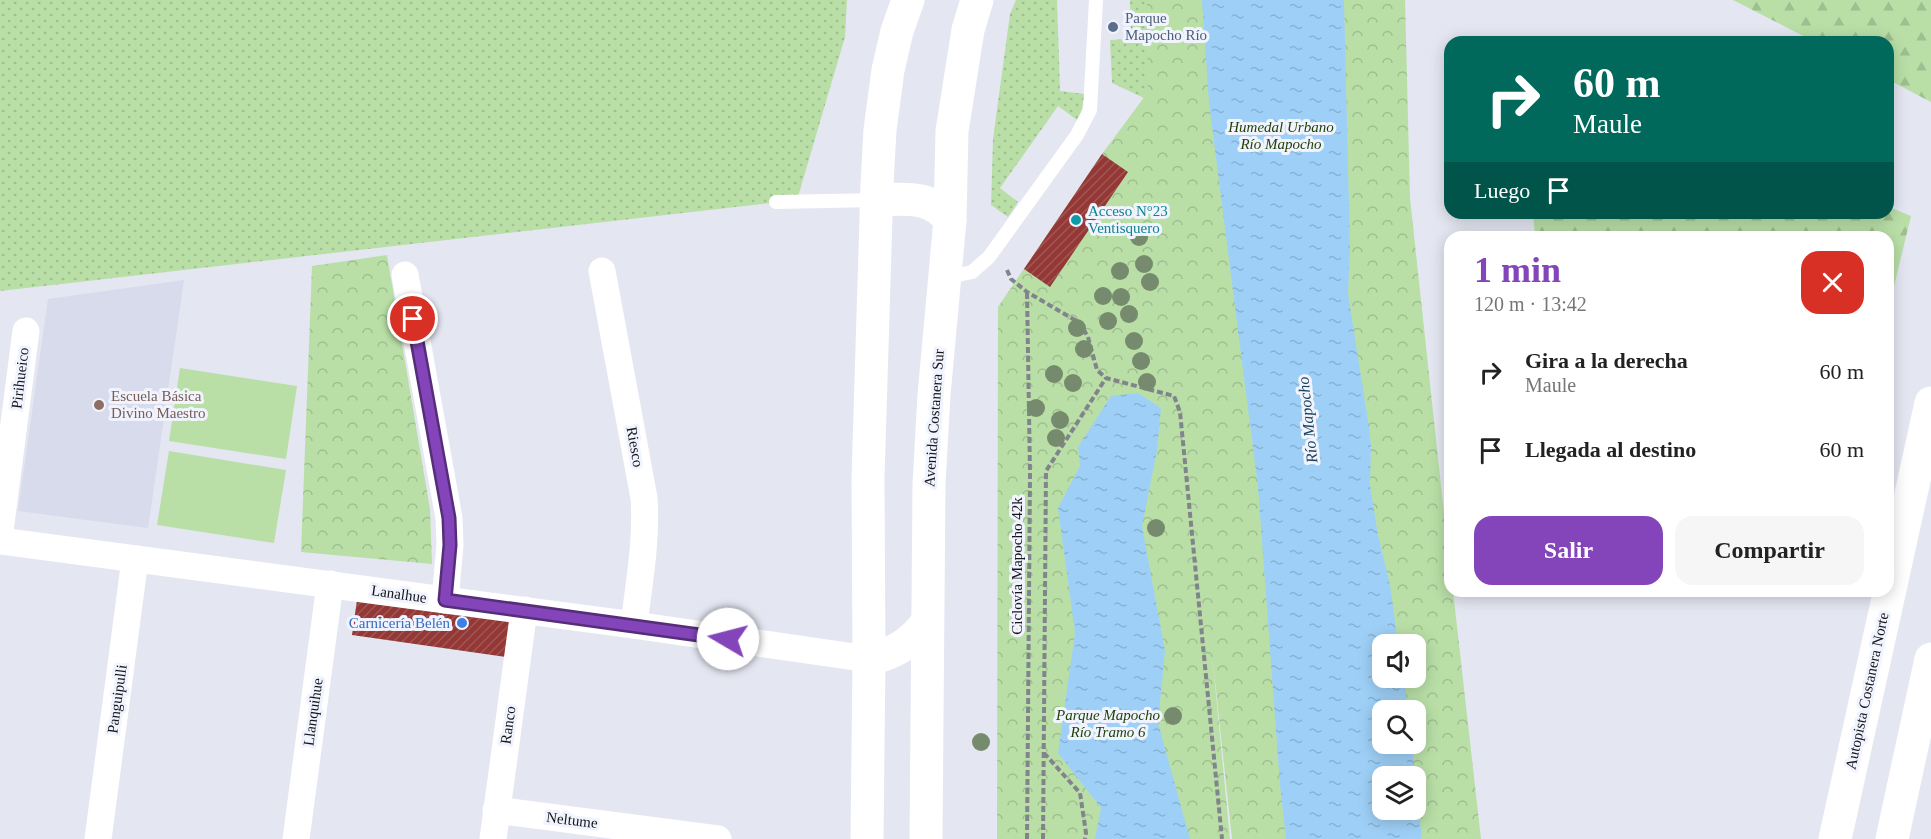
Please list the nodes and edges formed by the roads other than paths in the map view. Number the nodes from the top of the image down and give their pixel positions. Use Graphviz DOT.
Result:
graph roads {
  1 [pos="908,0"];
  2 [pos="977,0"];
  3 [pos="1096,0"];
  4 [pos="878,200"];
  5 [pos="776,202"];
  6 [pos="950,220"];
  7 [pos="602,271"];
  8 [pos="405,275"];
  9 [pos="944,279"];
  10 [pos="26,331"];
  11 [pos="1931,403"];
  12 [pos="0,531"];
  13 [pos="0,541"];
  14 [pos="135,559"];
  15 [pos="1894,571"];
  16 [pos="330,584"];
  17 [pos="1888,597"];
  18 [pos="445,600"];
  19 [pos="524,610"];
  20 [pos="927,622"];
  21 [pos="634,625"];
  22 [pos="869,659"];
  23 [pos="1931,659"];
  24 [pos="496,810"];
  25 [pos="98,839"];
  26 [pos="296,839"];
  27 [pos="492,839"];
  28 [pos="718,839"];
  29 [pos="867,839"];
  30 [pos="926,839"];
  31 [pos="1835,839"];
  32 [pos="1892,839"];
  1 -- 4 [label="main road"];
  2 -- 6 [label="main road, Avenida Costanera Sur"];
  3 -- 9 [label="lane"];
  4 -- 5 [label="lane"];
  4 -- 6 [label="main road"];
  4 -- 22 [label="main road"];
  6 -- 9 [label="main road, Avenida Costanera Sur"];
  7 -- 21 [label="street, Riesco"];
  8 -- 18 [label="street"];
  9 -- 20 [label="main road, Avenida Costanera Sur"];
  10 -- 12 [label="street, Pirihueico"];
  11 -- 15 [label="main road, Autopista Costanera Norte"];
  13 -- 14 [label="street, Lanalhue"];
  14 -- 16 [label="street, Lanalhue"];
  14 -- 25 [label="street, Panguipulli"];
  16 -- 18 [label="street, Lanalhue"];
  16 -- 26 [label="street, Llanquihue"];
  17 -- 31 [label="main road, Autopista Costanera Norte"];
  18 -- 19 [label="street, Lanalhue"];
  19 -- 21 [label="street, Lanalhue"];
  19 -- 24 [label="street, Ranco"];
  20 -- 22 [label="main road"];
  20 -- 30 [label="main road, Avenida Costanera Sur"];
  21 -- 22 [label="street, Lanalhue"];
  22 -- 29 [label="main road"];
  23 -- 32 [label="main road"];
  24 -- 27 [label="street, Ranco"];
  24 -- 28 [label="street, Neltume"];
}
